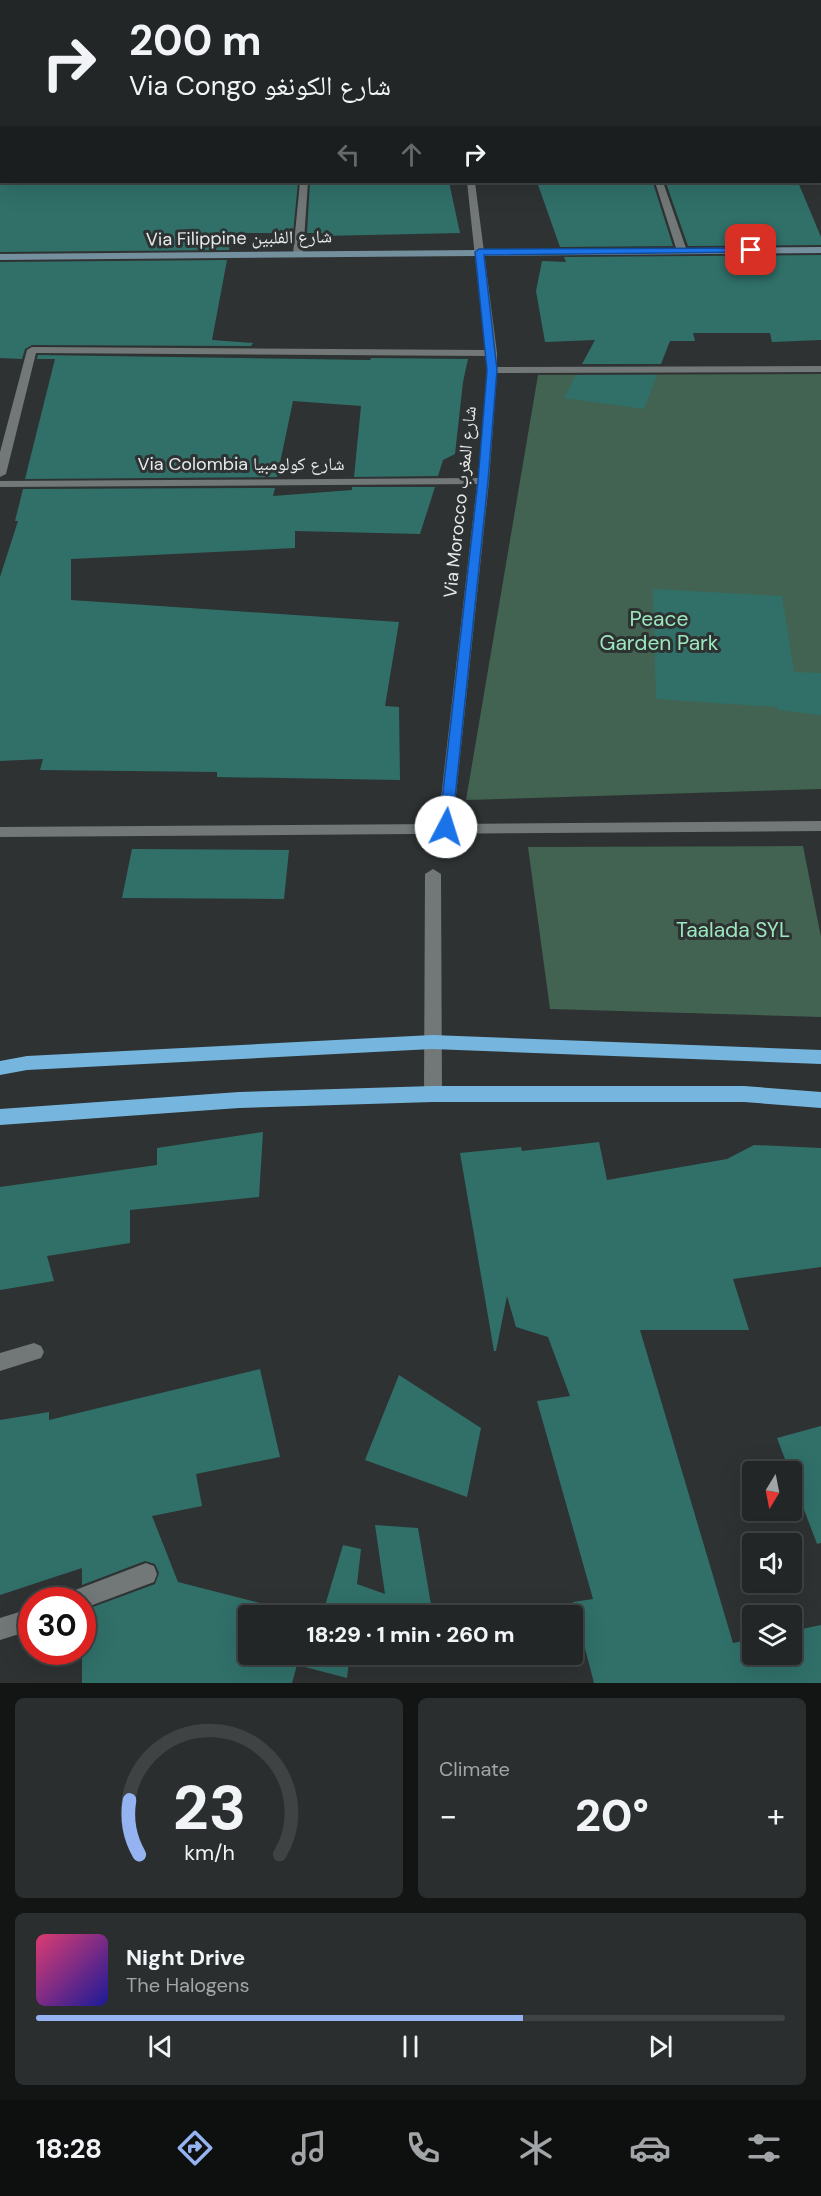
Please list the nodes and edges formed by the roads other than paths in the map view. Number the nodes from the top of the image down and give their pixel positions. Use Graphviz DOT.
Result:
graph roads {
  1 [pos="304,183"];
  2 [pos="471,183"];
  3 [pos="659,183"];
  4 [pos="821,250"];
  5 [pos="682,251"];
  6 [pos="479,252"];
  7 [pos="298,254"];
  8 [pos="0,256"];
  9 [pos="492,353"];
  10 [pos="821,369"];
  11 [pos="492,370"];
  12 [pos="0,474"];
  13 [pos="483,481"];
  14 [pos="0,484"];
  15 [pos="821,826"];
  16 [pos="446,827"];
  17 [pos="0,832"];
  18 [pos="433,874"];
  19 [pos="432,1042"];
  20 [pos="821,1057"];
  21 [pos="0,1068"];
  22 [pos="433,1094"];
  23 [pos="821,1100"];
  24 [pos="0,1116"];
  25 [pos="34,1352"];
  26 [pos="0,1362"];
  27 [pos="146,1574"];
  28 [pos="96,1593"];
  29 [pos="18,1623"];
  30 [pos="0,1629"];
  1 -- 7 [label="street"];
  2 -- 6 [label="street, Via Morocco شارع المغرب"];
  3 -- 5 [label="street"];
  4 -- 5 [label="main road, Via Filippine شارع الفلبين"];
  5 -- 6 [label="main road, Via Filippine شارع الفلبين"];
  6 -- 7 [label="main road, Via Filippine شارع الفلبين"];
  6 -- 9 [label="street, Via Morocco شارع المغرب"];
  7 -- 8 [label="main road, Via Filippine شارع الفلبين"];
  9 -- 11 [label="street, Via Morocco شارع المغرب"];
  9 -- 12 [label="street"];
  10 -- 11 [label="street"];
  11 -- 13 [label="street, Via Morocco شارع المغرب"];
  13 -- 14 [label="street, Via Colombia شارع كولومبيا"];
  13 -- 16 [label="street, Via Morocco شارع المغرب"];
  15 -- 16 [label="street"];
  16 -- 17 [label="street"];
  18 -- 19 [label="street"];
  19 -- 20 [label="highway"];
  19 -- 21 [label="highway"];
  19 -- 22 [label="street"];
  22 -- 23 [label="highway"];
  22 -- 24 [label="highway"];
  25 -- 26 [label="street"];
  27 -- 28 [label="street"];
  29 -- 30 [label="street"];
}
